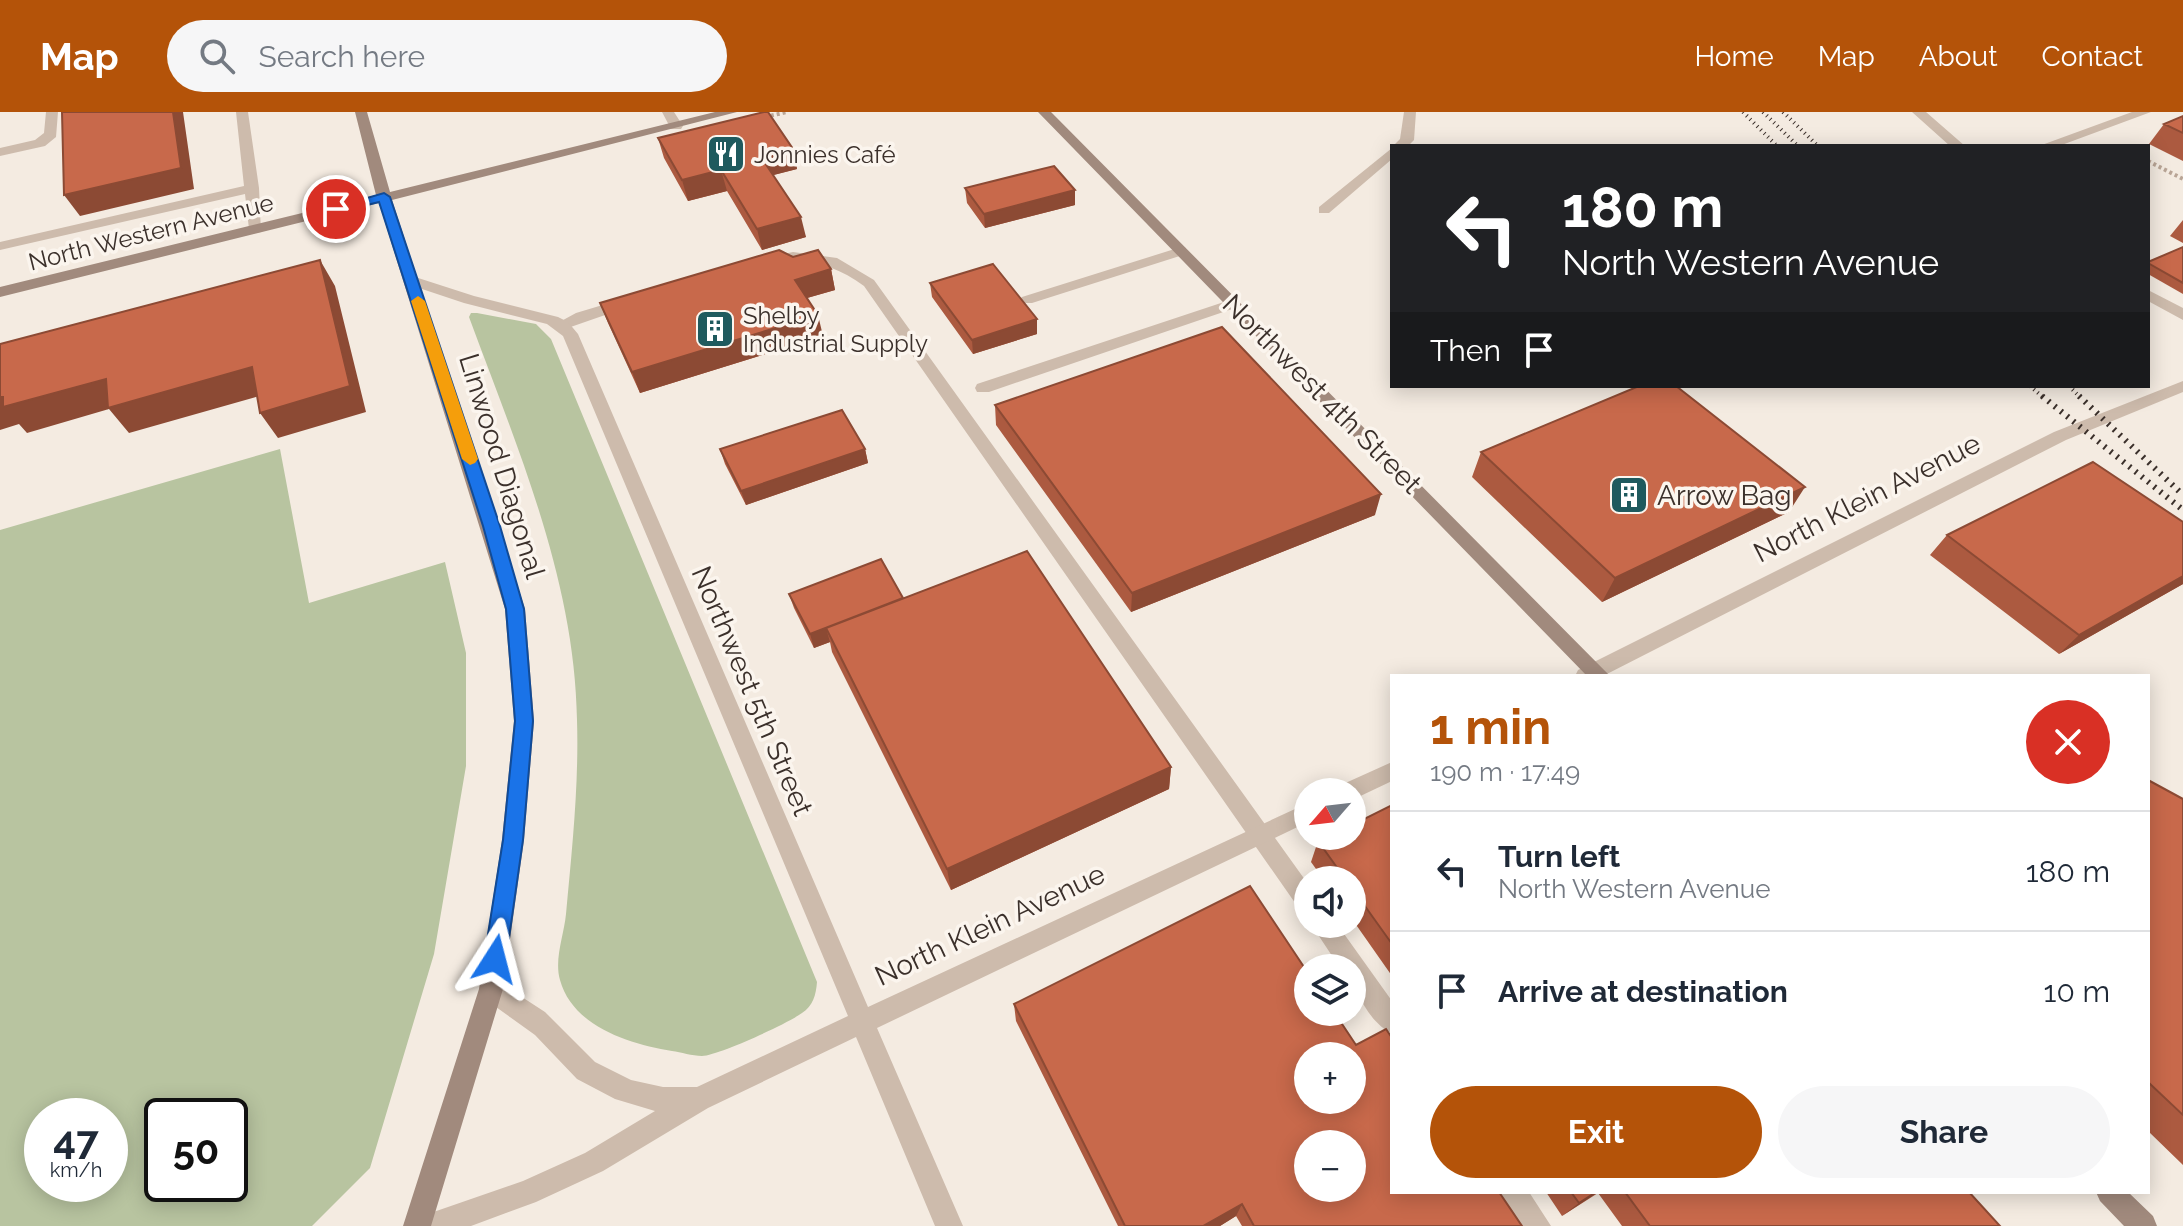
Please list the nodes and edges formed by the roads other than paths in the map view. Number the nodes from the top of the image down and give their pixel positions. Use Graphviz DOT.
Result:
graph roads {
  1 [pos="52,112"];
  2 [pos="242,112"];
  3 [pos="361,112"];
  4 [pos="668,112"];
  5 [pos="731,112"];
  6 [pos="1044,112"];
  7 [pos="1410,112"];
  8 [pos="1918,112"];
  9 [pos="2145,112"];
  10 [pos="676,126"];
  11 [pos="1402,144"];
  12 [pos="1956,144"];
  13 [pos="2052,144"];
  14 [pos="0,152"];
  15 [pos="1390,154"];
  16 [pos="252,188"];
  17 [pos="384,197"];
  18 [pos="1324,210"];
  19 [pos="256,229"];
  20 [pos="0,246"];
  21 [pos="1181,251"];
  22 [pos="748,267"];
  23 [pos="412,281"];
  24 [pos="0,292"];
  25 [pos="2150,296"];
  26 [pos="642,298"];
  27 [pos="1027,300"];
  28 [pos="1233,304"];
  29 [pos="2183,315"];
  30 [pos="566,329"];
  31 [pos="2183,386"];
  32 [pos="983,388"];
  33 [pos="2165,395"];
  34 [pos="2183,406"];
  35 [pos="1593,674"];
  36 [pos="1390,772"];
  37 [pos="1366,784"];
  38 [pos="1294,819"];
  39 [pos="1260,836"];
  40 [pos="1294,883"];
  41 [pos="1333,938"];
  42 [pos="491,989"];
  43 [pos="1390,1018"];
  44 [pos="861,1020"];
  45 [pos="699,1099"];
  46 [pos="1514,1194"];
  47 [pos="2111,1194"];
  48 [pos="417,1226"];
  49 [pos="432,1226"];
  50 [pos="949,1226"];
  51 [pos="1537,1226"];
  52 [pos="2143,1226"];
  1 -- 14 [label="street"];
  2 -- 16 [label="street"];
  3 -- 17 [label="main road"];
  4 -- 10 [label="street"];
  5 -- 10 [label="main road, North Western Avenue"];
  6 -- 21 [label="main road, Northwest 4th Street"];
  7 -- 11 [label="street"];
  8 -- 12 [label="street"];
  9 -- 13 [label="street"];
  10 -- 17 [label="main road, North Western Avenue"];
  15 -- 18 [label="street"];
  16 -- 19 [label="street"];
  16 -- 20 [label="street"];
  17 -- 19 [label="main road, North Western Avenue"];
  17 -- 23 [label="main road, Linwood Diagonal"];
  19 -- 24 [label="main road, North Western Avenue"];
  21 -- 27 [label="street"];
  21 -- 28 [label="main road, Northwest 4th Street"];
  22 -- 39 [label="street"];
  23 -- 30 [label="street"];
  23 -- 42 [label="main road, Linwood Diagonal"];
  25 -- 29 [label="street"];
  26 -- 30 [label="street"];
  28 -- 32 [label="street"];
  28 -- 35 [label="main road, Northwest 4th Street"];
  30 -- 44 [label="street, Northwest 5th Street"];
  31 -- 33 [label="street, North Klein Avenue"];
  33 -- 34 [label="street"];
  33 -- 35 [label="street, North Klein Avenue"];
  36 -- 37 [label="street"];
  38 -- 39 [label="street, North Klein Avenue"];
  39 -- 40 [label="street"];
  39 -- 44 [label="street, North Klein Avenue"];
  41 -- 43 [label="street"];
  42 -- 45 [label="street, North Klein Avenue"];
  42 -- 48 [label="main road, Linwood Diagonal"];
  44 -- 45 [label="street, North Klein Avenue"];
  44 -- 50 [label="street, Northwest 5th Street"];
  45 -- 49 [label="street, North Klein Avenue"];
  46 -- 51 [label="street"];
  47 -- 52 [label="main road"];
}
